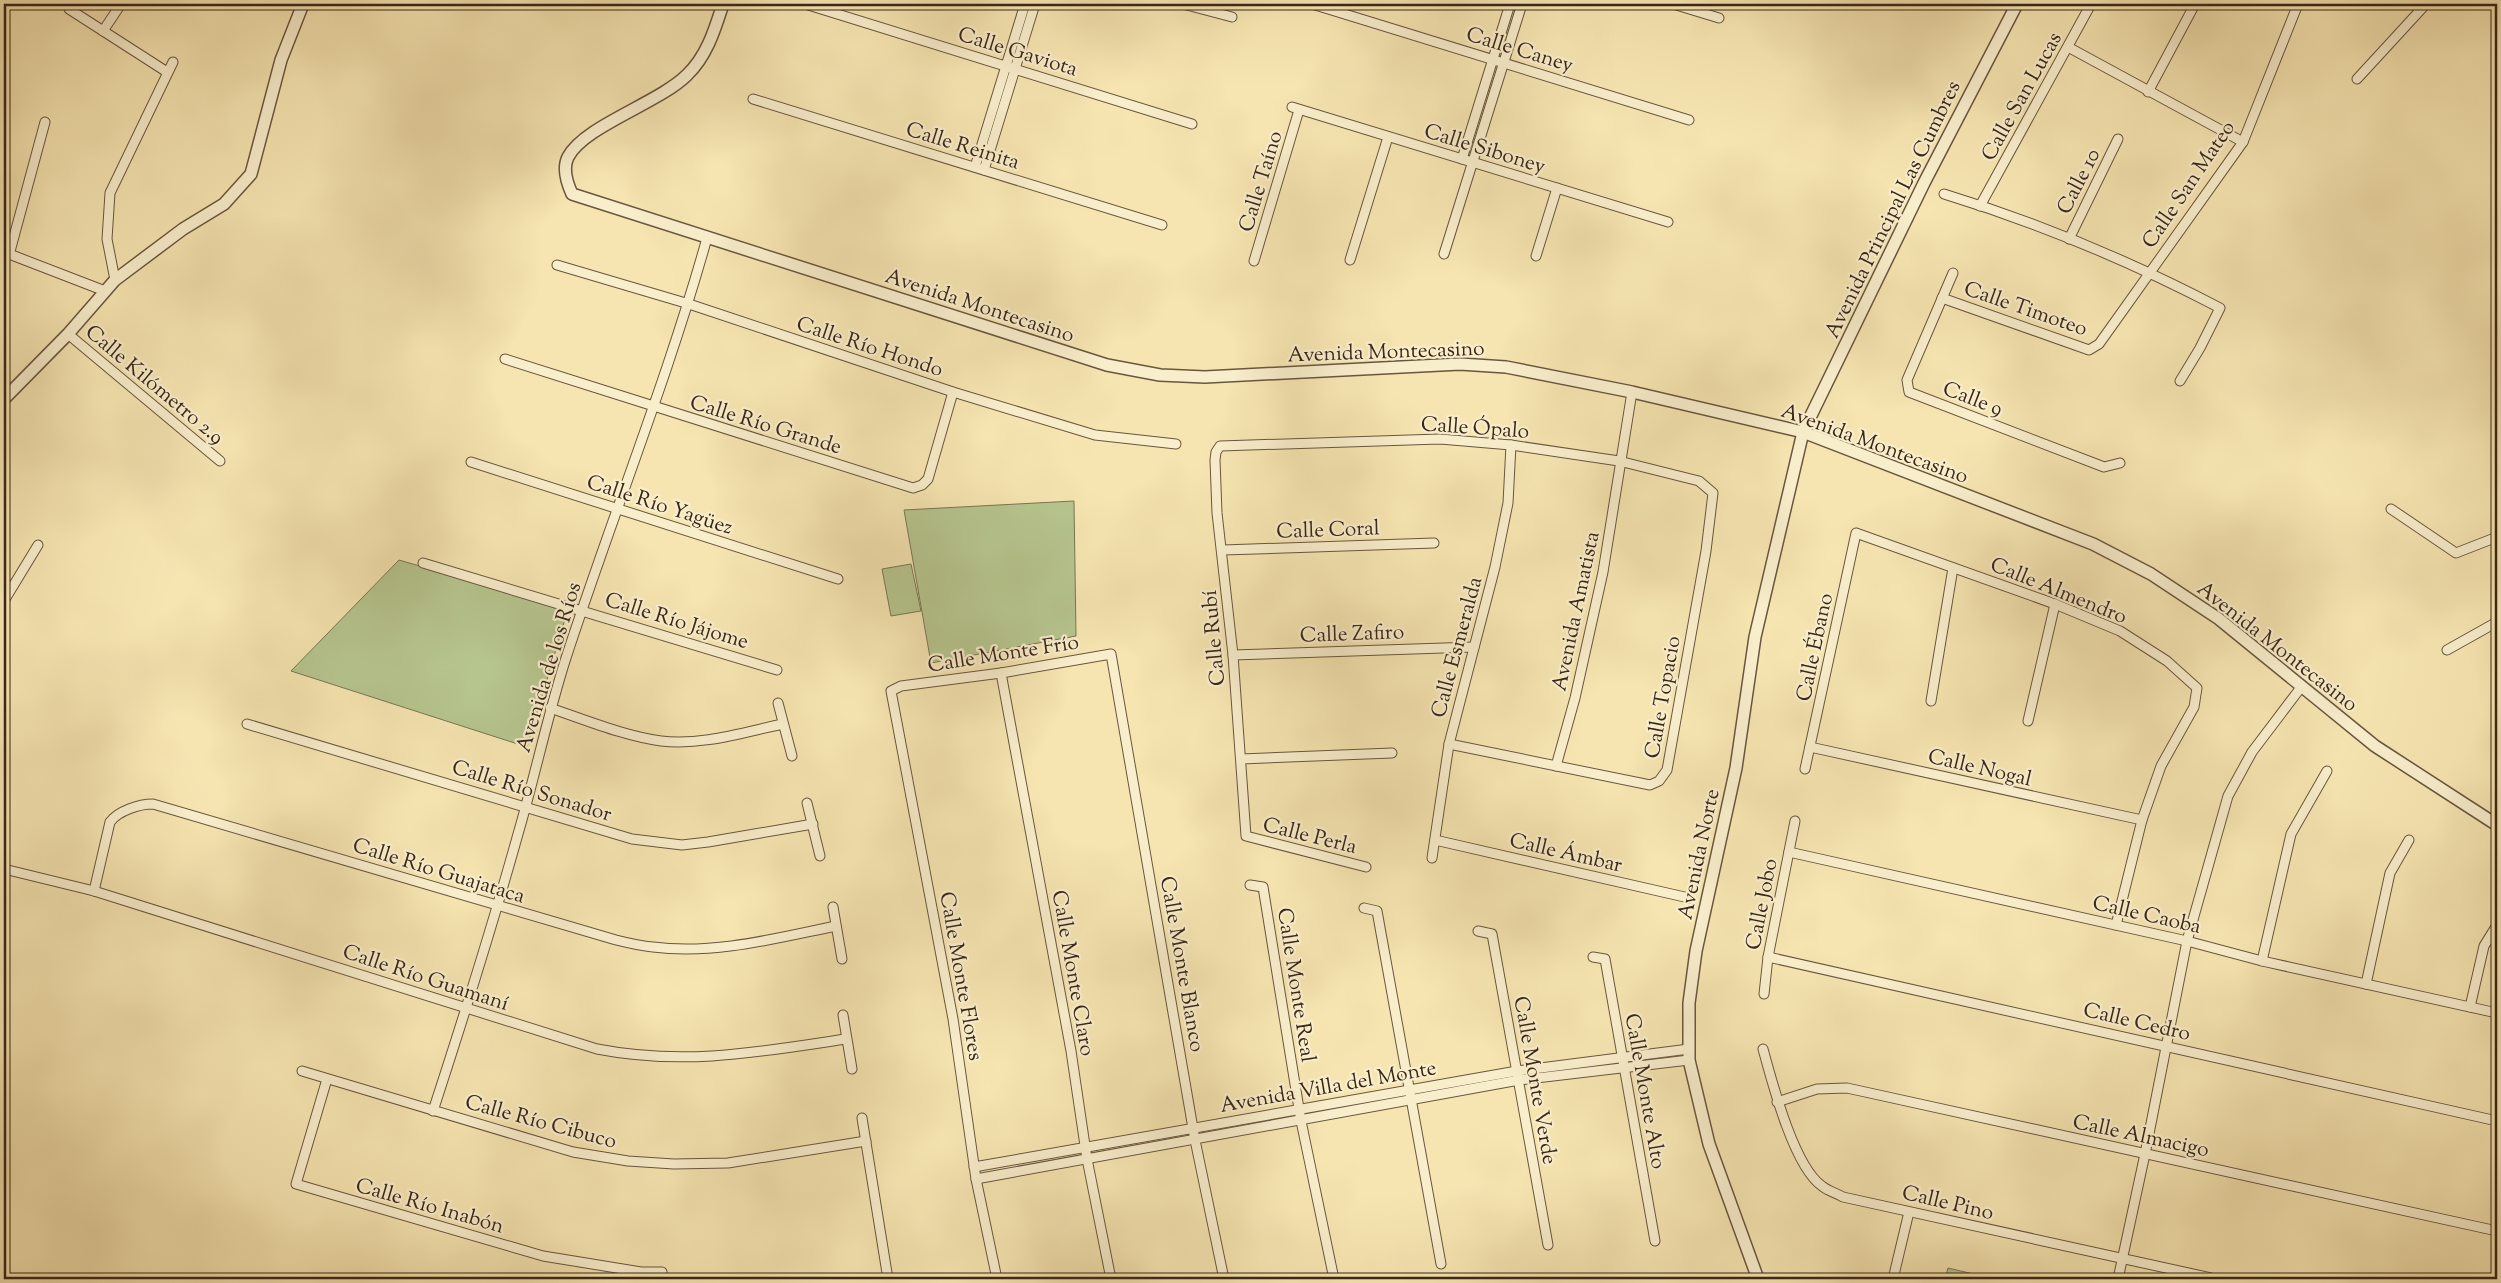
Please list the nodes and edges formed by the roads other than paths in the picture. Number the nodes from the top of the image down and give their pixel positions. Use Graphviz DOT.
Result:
graph roads {
  1 [pos="121,4"];
  2 [pos="303,4"];
  3 [pos="722,4"];
  4 [pos="805,4"];
  5 [pos="1025,4"];
  6 [pos="1035,4"];
  7 [pos="1183,4"];
  8 [pos="1312,4"];
  9 [pos="1510,4"];
  10 [pos="1522,4"];
  11 [pos="1673,4"];
  12 [pos="2017,4"];
  13 [pos="2091,4"];
  14 [pos="2195,4"];
  15 [pos="2298,4"];
  16 [pos="2426,4"];
  17 [pos="68,9"];
  18 [pos="1232,17"];
  19 [pos="1719,18"];
  20 [pos="103,31"];
  21 [pos="2068,47"];
  22 [pos="1493,58"];
  23 [pos="173,62"];
  24 [pos="1504,62"];
  25 [pos="1011,67"];
  26 [pos="167,72"];
  27 [pos="2357,79"];
  28 [pos="2148,92"];
  29 [pos="753,99"];
  30 [pos="1296,109"];
  31 [pos="1689,120"];
  32 [pos="45,122"];
  33 [pos="1192,124"];
  34 [pos="1388,137"];
  35 [pos="2118,139"];
  36 [pos="2243,142"];
  37 [pos="1462,159"];
  38 [pos="1472,162"];
  39 [pos="979,169"];
  40 [pos="1557,188"];
  41 [pos="1944,194"];
  42 [pos="1980,206"];
  43 [pos="1668,222"];
  44 [pos="1162,225"];
  45 [pos="707,238"];
  46 [pos="2069,239"];
  47 [pos="6,253"];
  48 [pos="1444,254"];
  49 [pos="1536,256"];
  50 [pos="1350,260"];
  51 [pos="1254,261"];
  52 [pos="557,265"];
  53 [pos="2150,272"];
  54 [pos="1953,274"];
  55 [pos="115,280"];
  56 [pos="105,291"];
  57 [pos="1942,298"];
  58 [pos="689,304"];
  59 [pos="68,334"];
  60 [pos="506,359"];
  61 [pos="2180,381"];
  62 [pos="953,392"];
  63 [pos="1632,392"];
  64 [pos="4,399"];
  65 [pos="653,407"];
  66 [pos="1803,432"];
  67 [pos="1176,444"];
  68 [pos="1228,445"];
  69 [pos="1511,445"];
  70 [pos="220,461"];
  71 [pos="1619,461"];
  72 [pos="471,462"];
  73 [pos="2120,463"];
  74 [pos="1713,493"];
  75 [pos="616,509"];
  76 [pos="2391,509"];
  77 [pos="1856,533"];
  78 [pos="2497,537"];
  79 [pos="1434,543"];
  80 [pos="38,545"];
  81 [pos="1223,550"];
  82 [pos="423,563"];
  83 [pos="1953,568"];
  84 [pos="838,579"];
  85 [pos="4,601"];
  86 [pos="2055,604"];
  87 [pos="582,609"];
  88 [pos="2497,622"];
  89 [pos="1474,647"];
  90 [pos="2447,650"];
  91 [pos="1111,654"];
  92 [pos="1232,654"];
  93 [pos="777,670"];
  94 [pos="1001,674"];
  95 [pos="901,686"];
  96 [pos="2302,686"];
  97 [pos="1931,701"];
  98 [pos="778,703"];
  99 [pos="550,708"];
  100 [pos="2028,721"];
  101 [pos="247,724"];
  102 [pos="783,724"];
  103 [pos="1449,744"];
  104 [pos="1810,747"];
  105 [pos="1392,753"];
  106 [pos="792,756"];
  107 [pos="1241,759"];
  108 [pos="1556,766"];
  109 [pos="1805,769"];
  110 [pos="2328,771"];
  111 [pos="808,803"];
  112 [pos="526,806"];
  113 [pos="2142,820"];
  114 [pos="1795,821"];
  115 [pos="813,824"];
  116 [pos="2497,825"];
  117 [pos="1246,836"];
  118 [pos="1435,840"];
  119 [pos="2409,840"];
  120 [pos="1789,852"];
  121 [pos="820,856"];
  122 [pos="1432,858"];
  123 [pos="1366,867"];
  124 [pos="4,869"];
  125 [pos="1250,885"];
  126 [pos="94,891"];
  127 [pos="1689,898"];
  128 [pos="498,905"];
  129 [pos="833,907"];
  130 [pos="1364,908"];
  131 [pos="2116,925"];
  132 [pos="2497,925"];
  133 [pos="836,926"];
  134 [pos="1478,931"];
  135 [pos="2187,940"];
  136 [pos="1768,956"];
  137 [pos="1593,957"];
  138 [pos="842,959"];
  139 [pos="2262,961"];
  140 [pos="2366,984"];
  141 [pos="1764,994"];
  142 [pos="466,1007"];
  143 [pos="2470,1007"];
  144 [pos="2497,1013"];
  145 [pos="843,1015"];
  146 [pos="846,1039"];
  147 [pos="2166,1046"];
  148 [pos="1763,1049"];
  149 [pos="1689,1054"];
  150 [pos="1622,1056"];
  151 [pos="1624,1066"];
  152 [pos="852,1069"];
  153 [pos="302,1071"];
  154 [pos="1518,1075"];
  155 [pos="327,1079"];
  156 [pos="1410,1089"];
  157 [pos="1412,1099"];
  158 [pos="1777,1102"];
  159 [pos="1299,1109"];
  160 [pos="433,1110"];
  161 [pos="862,1118"];
  162 [pos="1301,1121"];
  163 [pos="2497,1121"];
  164 [pos="1193,1128"];
  165 [pos="1195,1140"];
  166 [pos="866,1141"];
  167 [pos="1084,1147"];
  168 [pos="2145,1154"];
  169 [pos="1087,1159"];
  170 [pos="974,1167"];
  171 [pos="976,1179"];
  172 [pos="1908,1212"];
  173 [pos="2497,1231"];
  174 [pos="1655,1241"];
  175 [pos="1548,1245"];
  176 [pos="2122,1259"];
  177 [pos="1441,1264"];
  178 [pos="662,1272"];
  179 [pos="888,1279"];
  180 [pos="997,1279"];
  181 [pos="1111,1279"];
  182 [pos="1224,1279"];
  183 [pos="1334,1279"];
  184 [pos="1758,1279"];
  185 [pos="1893,1279"];
  186 [pos="2118,1279"];
  187 [pos="2216,1279"];
  1 -- 20 [label="street"];
  2 -- 55 [label="street"];
  3 -- 45 [label="street, Avenida Montecasino"];
  4 -- 25 [label="street, Calle Gaviota"];
  5 -- 25 [label="street"];
  6 -- 25 [label="street"];
  7 -- 18 [label="street"];
  8 -- 22 [label="street, Calle Caney"];
  9 -- 22 [label="street"];
  10 -- 24 [label="street"];
  11 -- 19 [label="street"];
  12 -- 66 [label="street, Avenida Principal Las Cumbres"];
  13 -- 21 [label="street, Calle San Lucas"];
  14 -- 28 [label="street"];
  15 -- 36 [label="street, Calle San Mateo"];
  16 -- 27 [label="street"];
  17 -- 20 [label="street"];
  20 -- 26 [label="street"];
  21 -- 28 [label="street"];
  21 -- 42 [label="street, Calle San Lucas"];
  22 -- 24 [label="street, Calle Caney"];
  22 -- 37 [label="street"];
  23 -- 26 [label="street"];
  24 -- 31 [label="street, Calle Caney"];
  24 -- 38 [label="street"];
  25 -- 33 [label="street, Calle Gaviota"];
  25 -- 39 [label="street"];
  26 -- 55 [label="street"];
  28 -- 36 [label="street"];
  29 -- 39 [label="street, Calle Reinita"];
  30 -- 34 [label="street, Calle Siboney"];
  30 -- 51 [label="street, Calle Taíno"];
  32 -- 47 [label="street"];
  34 -- 37 [label="street, Calle Siboney"];
  34 -- 50 [label="street"];
  35 -- 46 [label="street, Calle 10"];
  36 -- 53 [label="street, Calle San Mateo"];
  37 -- 38 [label="street, Calle Siboney"];
  38 -- 40 [label="street, Calle Siboney"];
  38 -- 48 [label="street"];
  39 -- 44 [label="street, Calle Reinita"];
  40 -- 43 [label="street, Calle Siboney"];
  40 -- 49 [label="street"];
  41 -- 42 [label="street"];
  42 -- 46 [label="street"];
  45 -- 58 [label="street, Avenida de los Ríos"];
  45 -- 63 [label="street, Avenida Montecasino"];
  46 -- 53 [label="street"];
  47 -- 56 [label="street"];
  52 -- 58 [label="street, Calle Río Hondo"];
  53 -- 57 [label="street, Calle Timoteo"];
  53 -- 61 [label="street"];
  54 -- 57 [label="street"];
  55 -- 56 [label="street"];
  56 -- 59 [label="street"];
  57 -- 73 [label="street, Calle 9"];
  58 -- 62 [label="street, Calle Río Hondo"];
  58 -- 65 [label="street, Avenida de los Ríos"];
  59 -- 64 [label="street"];
  59 -- 70 [label="street, Calle Kilómetro 2.9"];
  60 -- 65 [label="street, Calle Río Grande"];
  62 -- 65 [label="street, Calle Río Grande"];
  62 -- 67 [label="street, Calle Río Hondo"];
  63 -- 66 [label="street, Avenida Montecasino"];
  63 -- 71 [label="street, Avenida Amatista"];
  65 -- 75 [label="street, Avenida de los Ríos"];
  66 -- 96 [label="street, Avenida Montecasino"];
  66 -- 149 [label="street, Avenida Norte"];
  68 -- 69 [label="street, Calle Ópalo"];
  68 -- 81 [label="street, Calle Rubí"];
  69 -- 71 [label="street, Calle Ópalo"];
  69 -- 89 [label="street, Calle Esmeralda"];
  71 -- 74 [label="street, Calle Ópalo"];
  71 -- 108 [label="street, Avenida Amatista"];
  72 -- 75 [label="street, Calle Río Yagüez"];
  74 -- 108 [label="street, Calle Topacio"];
  75 -- 84 [label="street, Calle Río Yagüez"];
  75 -- 87 [label="street, Avenida de los Ríos"];
  76 -- 78 [label="street"];
  77 -- 83 [label="street, Calle Almendro"];
  77 -- 104 [label="street, Calle Ébano"];
  79 -- 81 [label="street, Calle Coral"];
  80 -- 85 [label="street"];
  81 -- 92 [label="street, Calle Rubí"];
  82 -- 87 [label="street, Calle Río Jájome"];
  83 -- 86 [label="street, Calle Almendro"];
  83 -- 97 [label="street"];
  86 -- 100 [label="street"];
  86 -- 113 [label="street, Calle Almendro"];
  87 -- 93 [label="street, Calle Río Jájome"];
  87 -- 99 [label="street, Avenida de los Ríos"];
  88 -- 90 [label="street"];
  89 -- 92 [label="street, Calle Zafiro"];
  89 -- 103 [label="street, Calle Esmeralda"];
  91 -- 94 [label="street, Calle Monte Frío"];
  91 -- 164 [label="street, Calle Monte Blanco"];
  92 -- 107 [label="street, Calle Rubí"];
  94 -- 95 [label="street, Calle Monte Frío"];
  94 -- 167 [label="street, Calle Monte Claro"];
  95 -- 170 [label="street, Calle Monte Flores"];
  96 -- 116 [label="street, Avenida Montecasino"];
  96 -- 135 [label="street"];
  98 -- 102 [label="street"];
  99 -- 102 [label="street"];
  99 -- 112 [label="street, Avenida de los Ríos"];
  101 -- 112 [label="street, Calle Río Sonador"];
  102 -- 106 [label="street"];
  103 -- 108 [label="street, Calle Topacio"];
  103 -- 118 [label="street, Calle Esmeralda"];
  104 -- 109 [label="street, Calle Ébano"];
  104 -- 113 [label="street, Calle Nogal"];
  105 -- 107 [label="street"];
  107 -- 117 [label="street, Calle Rubí"];
  110 -- 139 [label="street"];
  111 -- 115 [label="street"];
  112 -- 115 [label="street, Calle Río Sonador"];
  112 -- 128 [label="street, Avenida de los Ríos"];
  113 -- 131 [label="street, Calle Almendro"];
  114 -- 120 [label="street, Calle Jobo"];
  115 -- 121 [label="street"];
  117 -- 123 [label="street, Calle Perla"];
  118 -- 122 [label="street, Calle Esmeralda"];
  118 -- 127 [label="street, Calle Ámbar"];
  119 -- 140 [label="street"];
  120 -- 131 [label="street, Calle Caoba"];
  120 -- 136 [label="street, Calle Jobo"];
  124 -- 126 [label="street, Calle Río Guamaní"];
  125 -- 159 [label="street, Calle Monte Real"];
  126 -- 128 [label="street, Calle Río Guajataca"];
  126 -- 142 [label="street, Calle Río Guamaní"];
  128 -- 133 [label="street, Calle Río Guajataca"];
  128 -- 142 [label="street, Avenida de los Ríos"];
  129 -- 133 [label="street"];
  130 -- 156 [label="street"];
  131 -- 135 [label="street, Calle Caoba"];
  132 -- 143 [label="street"];
  133 -- 138 [label="street"];
  134 -- 154 [label="street, Calle Monte Verde"];
  135 -- 139 [label="street, Calle Caoba"];
  135 -- 147 [label="street"];
  136 -- 141 [label="street, Calle Jobo"];
  136 -- 147 [label="street, Calle Cedro"];
  137 -- 150 [label="street, Calle Monte Alto"];
  139 -- 140 [label="street, Calle Caoba"];
  140 -- 143 [label="street, Calle Caoba"];
  142 -- 146 [label="street, Calle Río Guamaní"];
  142 -- 160 [label="street, Avenida de los Ríos"];
  143 -- 144 [label="street, Calle Caoba"];
  145 -- 146 [label="street"];
  146 -- 152 [label="street"];
  147 -- 163 [label="street, Calle Cedro"];
  147 -- 168 [label="street"];
  148 -- 158 [label="street, Calle Pino"];
  149 -- 150 [label="street, Avenida Villa del Monte"];
  149 -- 151 [label="street, Avenida Villa del Monte"];
  149 -- 184 [label="street, Avenida Norte"];
  150 -- 151 [label="street, Calle Monte Alto"];
  150 -- 154 [label="street, Avenida Villa del Monte"];
  151 -- 154 [label="street, Avenida Villa del Monte"];
  151 -- 174 [label="street, Calle Monte Alto"];
  153 -- 155 [label="street, Calle Río Cibuco"];
  154 -- 156 [label="street, Avenida Villa del Monte"];
  154 -- 157 [label="street, Avenida Villa del Monte"];
  154 -- 175 [label="street, Calle Monte Verde"];
  155 -- 160 [label="street, Calle Río Cibuco"];
  155 -- 178 [label="street, Calle Río Inabón"];
  156 -- 157 [label="street"];
  156 -- 159 [label="street, Avenida Villa del Monte"];
  157 -- 162 [label="street, Avenida Villa del Monte"];
  157 -- 177 [label="street"];
  158 -- 168 [label="street, Calle Almacigo"];
  158 -- 172 [label="street, Calle Pino"];
  159 -- 162 [label="street, Calle Monte Real"];
  159 -- 164 [label="street, Avenida Villa del Monte"];
  160 -- 166 [label="street, Calle Río Cibuco"];
  161 -- 166 [label="street"];
  162 -- 165 [label="street, Avenida Villa del Monte"];
  162 -- 183 [label="street, Calle Monte Real"];
  164 -- 165 [label="street, Calle Monte Blanco"];
  164 -- 167 [label="street, Avenida Villa del Monte"];
  165 -- 169 [label="street, Avenida Villa del Monte"];
  165 -- 182 [label="street, Calle Monte Blanco"];
  166 -- 179 [label="street"];
  167 -- 169 [label="street, Calle Monte Claro"];
  167 -- 170 [label="street, Avenida Villa del Monte"];
  168 -- 173 [label="street, Calle Almacigo"];
  168 -- 176 [label="street"];
  169 -- 171 [label="street, Avenida Villa del Monte"];
  169 -- 181 [label="street, Calle Monte Claro"];
  170 -- 171 [label="street, Calle Monte Flores"];
  171 -- 180 [label="street, Calle Monte Flores"];
  172 -- 176 [label="street, Calle Pino"];
  172 -- 185 [label="street"];
  176 -- 186 [label="street"];
  176 -- 187 [label="street, Calle Pino"];
}
